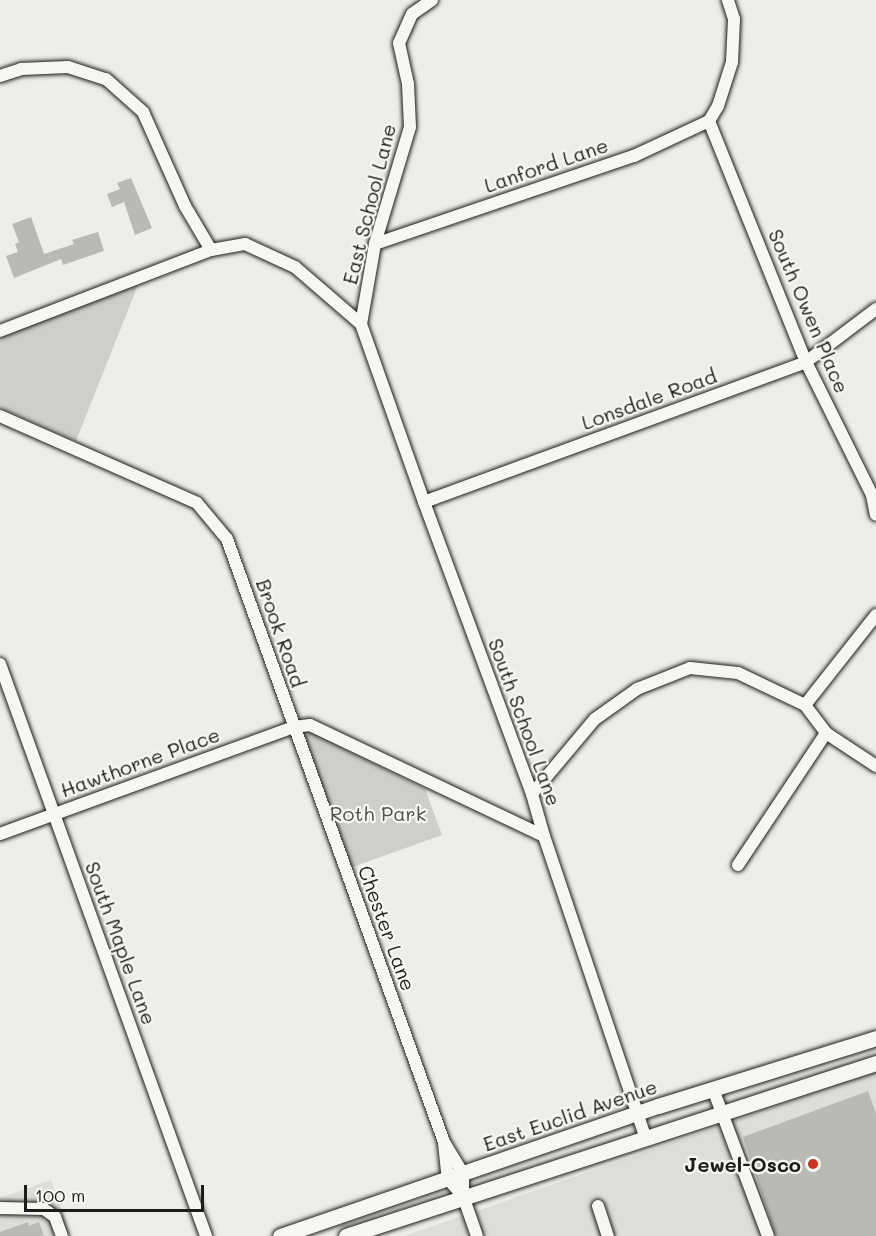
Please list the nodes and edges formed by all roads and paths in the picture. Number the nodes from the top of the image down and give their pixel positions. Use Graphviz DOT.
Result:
graph roads {
  1 [pos="432,0"];
  2 [pos="728,0"];
  3 [pos="0,76"];
  4 [pos="709,121"];
  5 [pos="375,244"];
  6 [pos="211,250"];
  7 [pos="876,309"];
  8 [pos="361,324"];
  9 [pos="0,331"];
  10 [pos="806,362"];
  11 [pos="0,416"];
  12 [pos="874,495"];
  13 [pos="424,502"];
  14 [pos="876,515"];
  15 [pos="876,615"];
  16 [pos="0,664"];
  17 [pos="805,705"];
  18 [pos="294,727"];
  19 [pos="826,733"];
  20 [pos="876,766"];
  21 [pos="532,794"];
  22 [pos="54,814"];
  23 [pos="0,834"];
  24 [pos="544,836"];
  25 [pos="738,865"];
  26 [pos="876,1038"];
  27 [pos="876,1063"];
  28 [pos="713,1089"];
  29 [pos="720,1112"];
  30 [pos="638,1113"];
  31 [pos="645,1136"];
  32 [pos="444,1142"];
  33 [pos="463,1174"];
  34 [pos="448,1179"];
  35 [pos="463,1196"];
  36 [pos="598,1206"];
  37 [pos="0,1208"];
  38 [pos="349,1235"];
  39 [pos="62,1236"];
  40 [pos="206,1236"];
  41 [pos="280,1236"];
  42 [pos="477,1236"];
  43 [pos="609,1236"];
  44 [pos="768,1236"];
  1 -- 5 [label="street, East School Lane"];
  2 -- 4 [label="street"];
  3 -- 6 [label="street"];
  4 -- 5 [label="street, Lanford Lane"];
  4 -- 10 [label="street, South Owen Place"];
  5 -- 8 [label="street, East School Lane"];
  6 -- 8 [label="street"];
  6 -- 9 [label="street"];
  7 -- 10 [label="street, Lonsdale Road"];
  8 -- 13 [label="street, South School Lane"];
  10 -- 12 [label="street, South Owen Place"];
  10 -- 13 [label="street, Lonsdale Road"];
  11 -- 18 [label="street, Brook Road"];
  12 -- 14 [label="street, South Owen Place"];
  13 -- 21 [label="street, South School Lane"];
  15 -- 17 [label="street"];
  16 -- 22 [label="street, South Maple Lane"];
  17 -- 19 [label="street"];
  17 -- 21 [label="street"];
  18 -- 22 [label="street, Hawthorne Place"];
  18 -- 24 [label="street"];
  18 -- 32 [label="street, Chester Lane"];
  19 -- 20 [label="street"];
  19 -- 25 [label="street"];
  21 -- 24 [label="street, South School Lane"];
  22 -- 23 [label="street, Hawthorne Place"];
  22 -- 40 [label="street, South Maple Lane"];
  24 -- 30 [label="street, South School Lane"];
  26 -- 28 [label="main road, East Euclid Avenue"];
  27 -- 29 [label="main road"];
  28 -- 29 [label="street"];
  28 -- 30 [label="main road, East Euclid Avenue"];
  29 -- 31 [label="main road"];
  29 -- 44 [label="street"];
  30 -- 31 [label="street, South School Lane"];
  30 -- 33 [label="main road, East Euclid Avenue"];
  31 -- 35 [label="main road"];
  32 -- 33 [label="street, Chester Lane"];
  32 -- 34 [label="street, Chester Lane"];
  33 -- 34 [label="main road, East Euclid Avenue"];
  33 -- 35 [label="street"];
  34 -- 35 [label="street"];
  34 -- 41 [label="main road, East Euclid Avenue"];
  35 -- 38 [label="main road"];
  35 -- 42 [label="street"];
  36 -- 43 [label="street"];
  37 -- 39 [label="street"];
}
